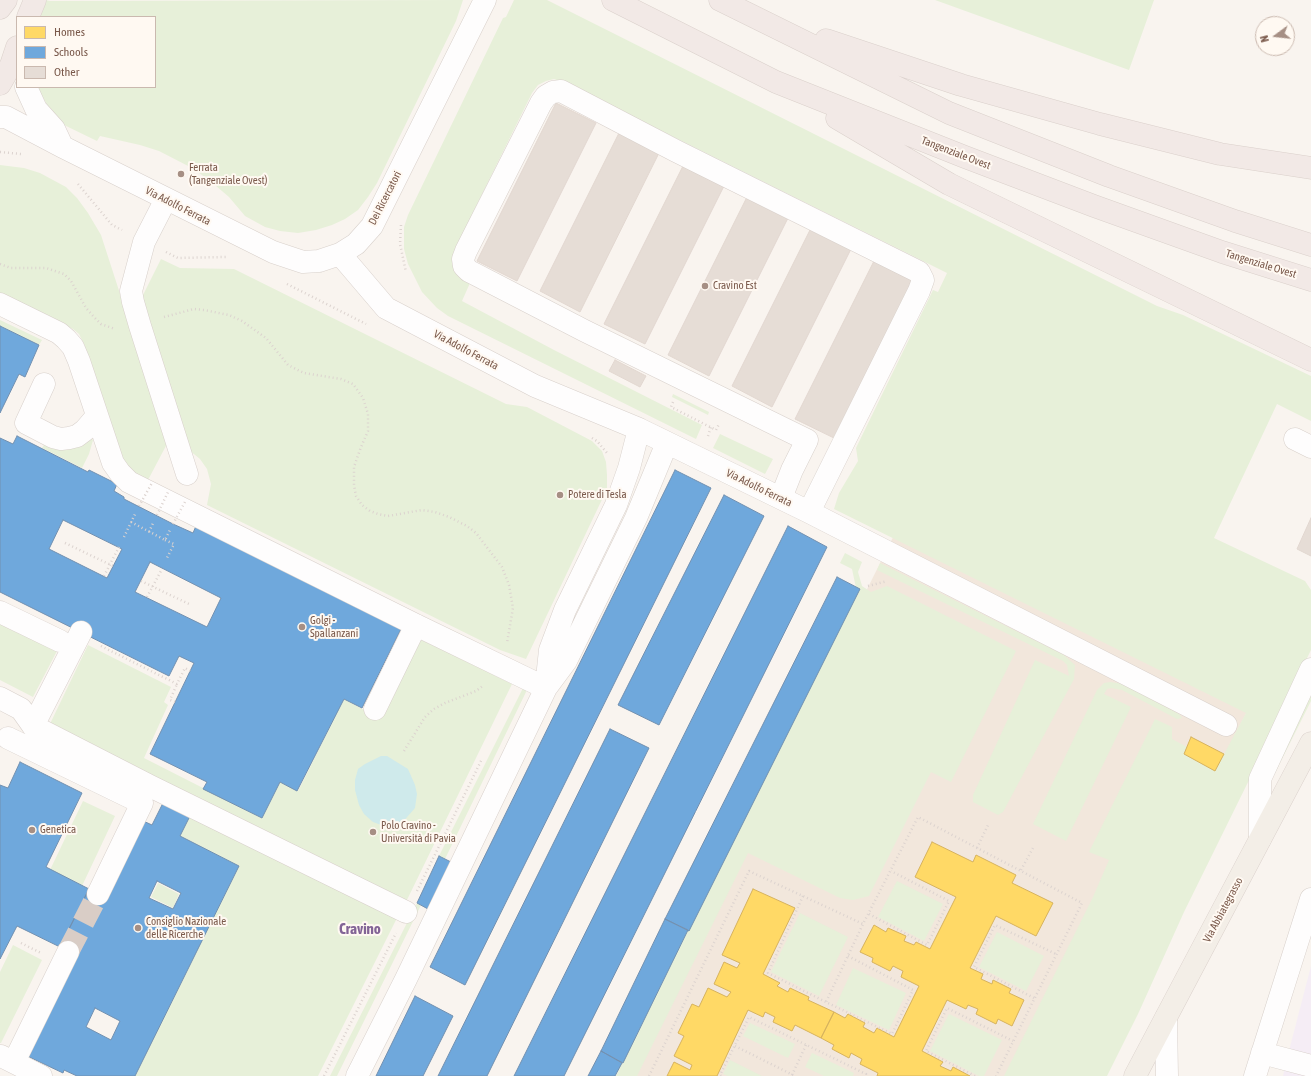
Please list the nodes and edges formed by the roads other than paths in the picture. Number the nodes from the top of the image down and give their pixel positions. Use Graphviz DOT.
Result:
graph roads {
  1 [pos="6,0"];
  2 [pos="35,0"];
  3 [pos="613,0"];
  4 [pos="720,0"];
  5 [pos="484,2"];
  6 [pos="0,8"];
  7 [pos="746,13"];
  8 [pos="28,16"];
  9 [pos="16,50"];
  10 [pos="776,82"];
  11 [pos="0,84"];
  12 [pos="26,88"];
  13 [pos="0,117"];
  14 [pos="63,147"];
  15 [pos="1311,168"];
  16 [pos="166,199"];
  17 [pos="1311,245"];
  18 [pos="340,254"];
  19 [pos="1311,280"];
  20 [pos="0,304"];
  21 [pos="1311,360"];
  22 [pos="44,384"];
  23 [pos="97,416"];
  24 [pos="639,430"];
  25 [pos="807,440"];
  26 [pos="668,443"];
  27 [pos="837,455"];
  28 [pos="187,474"];
  29 [pos="781,498"];
  30 [pos="809,512"];
  31 [pos="0,612"];
  32 [pos="416,625"];
  33 [pos="81,632"];
  34 [pos="60,641"];
  35 [pos="1311,669"];
  36 [pos="546,688"];
  37 [pos="0,698"];
  38 [pos="21,709"];
  39 [pos="375,709"];
  40 [pos="1226,725"];
  41 [pos="33,726"];
  42 [pos="1311,743"];
  43 [pos="4,745"];
  44 [pos="1260,839"];
  45 [pos="98,894"];
  46 [pos="1311,899"];
  47 [pos="406,912"];
  48 [pos="68,952"];
  49 [pos="1166,1018"];
  50 [pos="1262,1053"];
  51 [pos="7,1059"];
  52 [pos="1311,1066"];
  53 [pos="42,1076"];
  54 [pos="357,1076"];
  55 [pos="1135,1076"];
  56 [pos="1167,1076"];
  57 [pos="1255,1076"];
  1 -- 6 [label="highway"];
  2 -- 8 [label="highway"];
  3 -- 10 [label="highway, Tangenziale Ovest"];
  4 -- 7 [label="highway"];
  5 -- 18 [label="street, Dei Ricercatori"];
  7 -- 15 [label="highway"];
  7 -- 17 [label="highway"];
  9 -- 11 [label="highway"];
  10 -- 19 [label="highway, Tangenziale Ovest"];
  10 -- 21 [label="highway"];
  12 -- 14 [label="street"];
  13 -- 14 [label="street, Via Adolfo Ferrata"];
  14 -- 16 [label="street, Via Adolfo Ferrata"];
  16 -- 18 [label="street, Via Adolfo Ferrata"];
  16 -- 28 [label="street"];
  18 -- 24 [label="street, Via Adolfo Ferrata"];
  20 -- 23 [label="street"];
  22 -- 23 [label="street"];
  23 -- 32 [label="street"];
  24 -- 26 [label="street, Via Adolfo Ferrata"];
  24 -- 36 [label="street"];
  25 -- 27 [label="street"];
  25 -- 27 [label="street"];
  25 -- 29 [label="street"];
  26 -- 29 [label="street, Via Adolfo Ferrata"];
  26 -- 36 [label="street"];
  27 -- 30 [label="street"];
  29 -- 30 [label="street, Via Adolfo Ferrata"];
  30 -- 40 [label="street, Via Adolfo Ferrata"];
  31 -- 34 [label="street"];
  32 -- 36 [label="street"];
  32 -- 39 [label="street"];
  33 -- 41 [label="street"];
  35 -- 44 [label="street"];
  36 -- 54 [label="street"];
  37 -- 38 [label="street"];
  38 -- 41 [label="street"];
  38 -- 43 [label="street"];
  41 -- 47 [label="street"];
  42 -- 44 [label="main road, Via Abbiategrasso"];
  43 -- 45 [label="street"];
  44 -- 49 [label="main road, Via Abbiategrasso"];
  46 -- 50 [label="street"];
  48 -- 51 [label="street"];
  49 -- 55 [label="main road, Via Abbiategrasso"];
  49 -- 56 [label="street"];
  50 -- 52 [label="street"];
  50 -- 57 [label="street"];
  51 -- 53 [label="street"];
}
